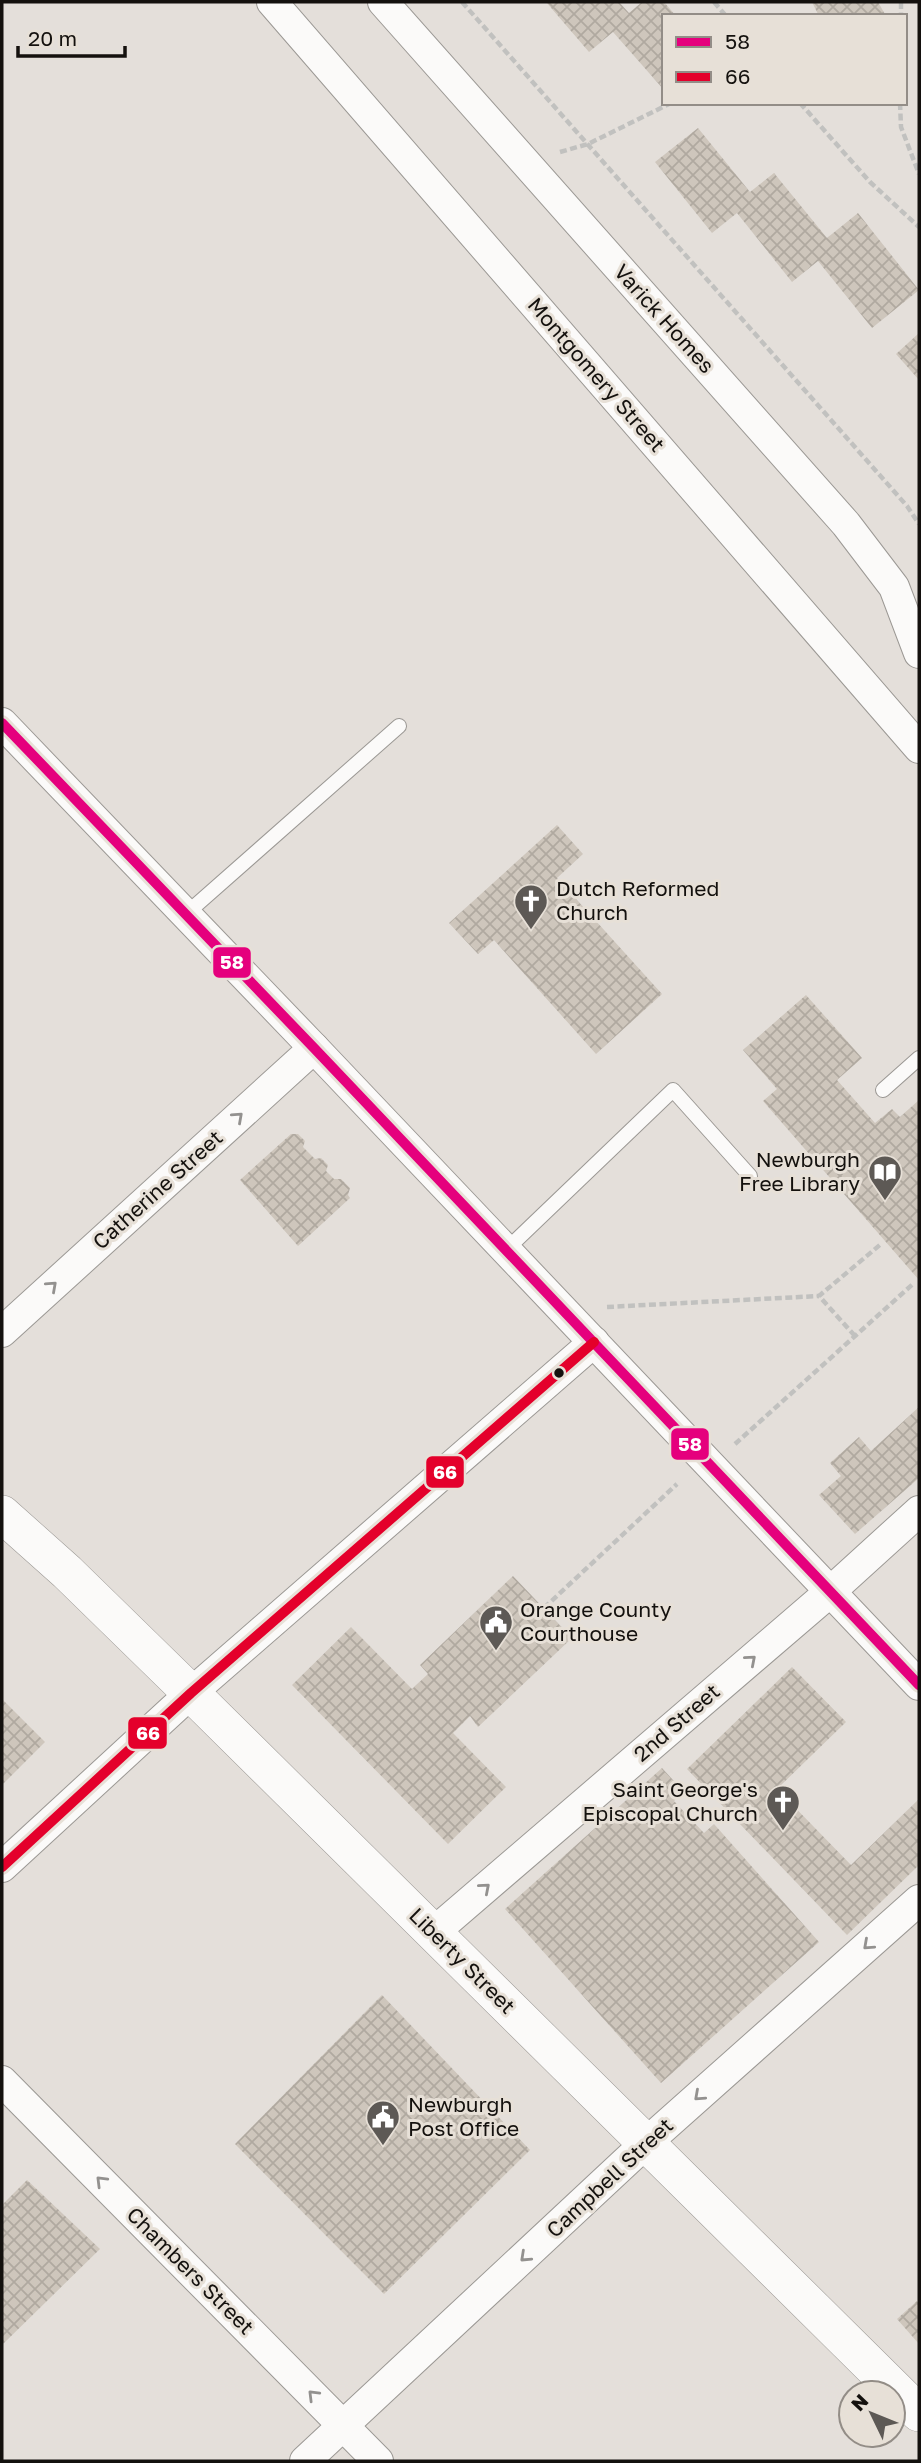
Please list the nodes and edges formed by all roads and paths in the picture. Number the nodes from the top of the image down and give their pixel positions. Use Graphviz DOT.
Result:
graph roads {
  1 [pos="272,2"];
  2 [pos="383,2"];
  3 [pos="462,2"];
  4 [pos="667,105"];
  5 [pos="802,105"];
  6 [pos="900,105"];
  7 [pos="588,144"];
  8 [pos="524,162"];
  9 [pos="919,174"];
  10 [pos="919,227"];
  11 [pos="919,524"];
  12 [pos="919,653"];
  13 [pos="2,723"];
  14 [pos="399,726"];
  15 [pos="919,748"];
  16 [pos="186,914"];
  17 [pos="314,1048"];
  18 [pos="919,1058"];
  19 [pos="883,1090"];
  20 [pos="750,1176"];
  21 [pos="880,1244"];
  22 [pos="506,1250"];
  23 [pos="914,1283"];
  24 [pos="819,1296"];
  25 [pos="563,1309"];
  26 [pos="2,1332"];
  27 [pos="855,1336"];
  28 [pos="594,1342"];
  29 [pos="712,1466"];
  30 [pos="677,1484"];
  31 [pos="2,1514"];
  32 [pos="915,1523"];
  33 [pos="831,1591"];
  34 [pos="544,1608"];
  35 [pos="919,1685"];
  36 [pos="191,1693"];
  37 [pos="2,1867"];
  38 [pos="919,1900"];
  39 [pos="433,1933"];
  40 [pos="2,2081"];
  41 [pos="646,2143"];
  42 [pos="919,2413"];
  43 [pos="344,2427"];
  44 [pos="305,2461"];
  45 [pos="378,2461"];
  1 -- 15 [label="street, Montgomery Street"];
  2 -- 8 [label="street, Varick Homes"];
  3 -- 7 [label="path"];
  4 -- 7 [label="path"];
  5 -- 10 [label="path"];
  6 -- 9 [label="path"];
  7 -- 8 [label="path"];
  7 -- 11 [label="path"];
  8 -- 12 [label="street, Varick Homes"];
  13 -- 16 [label="street"];
  14 -- 16 [label="lane"];
  16 -- 17 [label="street"];
  17 -- 22 [label="street"];
  26 -- 17 [label="street, Catherine Street, one-way"];
  18 -- 19 [label="lane"];
  20 -- 22 [label="lane"];
  21 -- 24 [label="path"];
  22 -- 25 [label="street"];
  23 -- 27 [label="path"];
  24 -- 25 [label="path"];
  24 -- 27 [label="path"];
  25 -- 28 [label="street"];
  27 -- 29 [label="path"];
  28 -- 29 [label="street"];
  28 -- 36 [label="street"];
  29 -- 33 [label="street"];
  30 -- 34 [label="path"];
  31 -- 36 [label="street, Liberty Street"];
  32 -- 33 [label="street, 2nd Street"];
  33 -- 35 [label="street"];
  39 -- 33 [label="street, 2nd Street, one-way"];
  36 -- 37 [label="street"];
  36 -- 39 [label="street, Liberty Street"];
  38 -- 41 [label="street, Campbell Street, one-way"];
  39 -- 41 [label="street, Liberty Street"];
  43 -- 40 [label="street, Chambers Street, one-way"];
  41 -- 42 [label="street, Liberty Street"];
  41 -- 43 [label="street, Campbell Street, one-way"];
  43 -- 44 [label="street, Campbell Street"];
  43 -- 45 [label="street, Chambers Street"];
}
